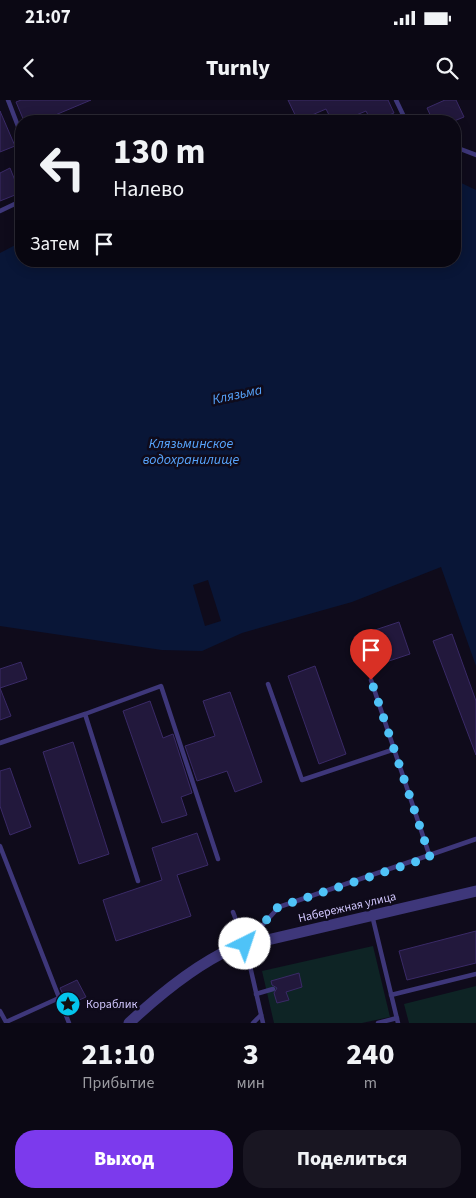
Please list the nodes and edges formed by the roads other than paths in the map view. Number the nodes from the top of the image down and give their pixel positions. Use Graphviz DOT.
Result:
graph roads {
  1 [pos="8,100"];
  2 [pos="396,100"];
  3 [pos="403,115"];
  4 [pos="15,118"];
  5 [pos="461,149"];
  6 [pos="476,155"];
  7 [pos="15,204"];
  8 [pos="0,210"];
  9 [pos="371,680"];
  10 [pos="268,684"];
  11 [pos="85,714"];
  12 [pos="0,743"];
  13 [pos="395,749"];
  14 [pos="476,840"];
  15 [pos="0,846"];
  16 [pos="430,857"];
  17 [pos="218,859"];
  18 [pos="138,881"];
  19 [pos="476,891"];
  20 [pos="233,912"];
  21 [pos="372,915"];
  22 [pos="245,944"];
  23 [pos="476,974"];
  24 [pos="273,989"];
  25 [pos="256,994"];
  26 [pos="391,995"];
  27 [pos="59,998"];
  28 [pos="0,1011"];
  29 [pos="261,1015"];
  30 [pos="397,1021"];
  31 [pos="69,1023"];
  32 [pos="129,1023"];
  33 [pos="253,1023"];
  34 [pos="263,1023"];
  35 [pos="378,1023"];
  1 -- 4 [label="lane"];
  2 -- 3 [label="lane"];
  5 -- 6 [label="lane"];
  7 -- 8 [label="lane"];
  9 -- 13 [label="lane"];
  10 -- 13 [label="lane"];
  11 -- 12 [label="lane"];
  11 -- 17 [label="lane"];
  11 -- 18 [label="lane"];
  13 -- 16 [label="lane"];
  14 -- 16 [label="lane"];
  15 -- 27 [label="lane"];
  16 -- 22 [label="lane"];
  19 -- 21 [label="street, Набережная улица"];
  20 -- 22 [label="lane"];
  21 -- 22 [label="street, Набережная улица"];
  21 -- 26 [label="lane"];
  22 -- 25 [label="lane"];
  22 -- 32 [label="street, Набережная улица"];
  23 -- 26 [label="lane"];
  24 -- 25 [label="lane"];
  25 -- 29 [label="lane"];
  26 -- 30 [label="lane"];
  27 -- 28 [label="lane"];
  27 -- 31 [label="lane"];
  29 -- 33 [label="lane"];
  29 -- 34 [label="lane"];
  30 -- 35 [label="lane"];
}
